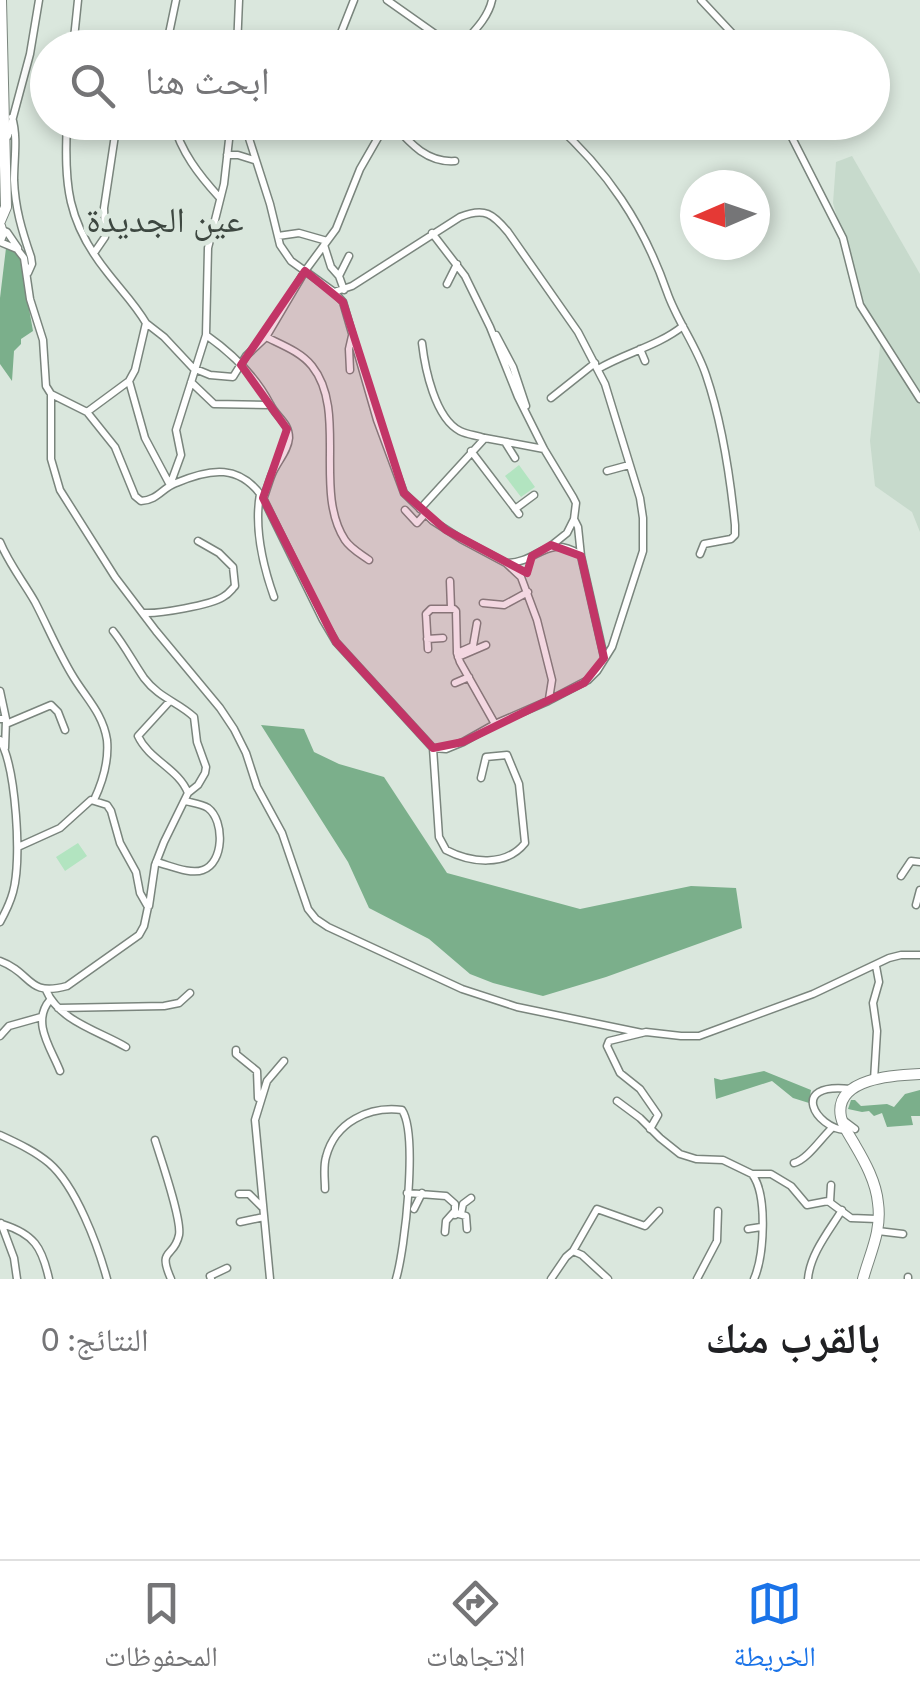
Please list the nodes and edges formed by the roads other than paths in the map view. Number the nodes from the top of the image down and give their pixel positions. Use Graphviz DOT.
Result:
graph roads {
  1 [pos="1,0"];
  2 [pos="38,0"];
  3 [pos="78,0"];
  4 [pos="176,0"];
  5 [pos="239,0"];
  6 [pos="354,0"];
  7 [pos="387,0"];
  8 [pos="492,0"];
  9 [pos="701,0"];
  10 [pos="34,30"];
  11 [pos="75,30"];
  12 [pos="170,30"];
  13 [pos="238,30"];
  14 [pos="342,30"];
  15 [pos="431,30"];
  16 [pos="474,30"];
  17 [pos="729,30"];
  18 [pos="30,54"];
  19 [pos="12,117"];
  20 [pos="67,140"];
  21 [pos="114,140"];
  22 [pos="177,140"];
  23 [pos="229,140"];
  24 [pos="249,140"];
  25 [pos="378,140"];
  26 [pos="409,140"];
  27 [pos="572,140"];
  28 [pos="793,140"];
  29 [pos="6,152"];
  30 [pos="227,155"];
  31 [pos="255,160"];
  32 [pos="455,162"];
  33 [pos="220,197"];
  34 [pos="432,234"];
  35 [pos="0,235"];
  36 [pos="278,236"];
  37 [pos="326,243"];
  38 [pos="94,252"];
  39 [pos="22,253"];
  40 [pos="349,256"];
  41 [pos="457,263"];
  42 [pos="305,271"];
  43 [pos="27,274"];
  44 [pos="339,276"];
  45 [pos="448,284"];
  46 [pos="344,290"];
  47 [pos="334,292"];
  48 [pos="146,323"];
  49 [pos="683,326"];
  50 [pos="206,334"];
  51 [pos="352,335"];
  52 [pos="266,337"];
  53 [pos="422,343"];
  54 [pos="640,349"];
  55 [pos="644,361"];
  56 [pos="241,365"];
  57 [pos="596,366"];
  58 [pos="195,369"];
  59 [pos="350,370"];
  60 [pos="129,381"];
  61 [pos="191,381"];
  62 [pos="51,394"];
  63 [pos="551,398"];
  64 [pos="920,399"];
  65 [pos="270,405"];
  66 [pos="87,412"];
  67 [pos="484,438"];
  68 [pos="505,440"];
  69 [pos="544,449"];
  70 [pos="471,451"];
  71 [pos="515,458"];
  72 [pos="629,465"];
  73 [pos="607,471"];
  74 [pos="170,485"];
  75 [pos="534,495"];
  76 [pos="262,496"];
  77 [pos="405,510"];
  78 [pos="422,511"];
  79 [pos="574,519"];
  80 [pos="0,542"];
  81 [pos="198,542"];
  82 [pos="551,546"];
  83 [pos="700,554"];
  84 [pos="532,556"];
  85 [pos="581,556"];
  86 [pos="369,560"];
  87 [pos="506,562"];
  88 [pos="523,580"];
  89 [pos="450,581"];
  90 [pos="528,592"];
  91 [pos="274,597"];
  92 [pos="484,603"];
  93 [pos="451,608"];
  94 [pos="143,613"];
  95 [pos="477,622"];
  96 [pos="113,631"];
  97 [pos="444,638"];
  98 [pos="427,639"];
  99 [pos="486,646"];
  100 [pos="428,649"];
  101 [pos="458,655"];
  102 [pos="604,658"];
  103 [pos="469,677"];
  104 [pos="455,684"];
  105 [pos="0,691"];
  106 [pos="548,701"];
  107 [pos="169,702"];
  108 [pos="4,721"];
  109 [pos="495,724"];
  110 [pos="65,730"];
  111 [pos="0,740"];
  112 [pos="433,748"];
  113 [pos="5,749"];
  114 [pos="482,778"];
  115 [pos="187,797"];
  116 [pos="94,800"];
  117 [pos="18,847"];
  118 [pos="156,862"];
  119 [pos="920,862"];
  120 [pos="901,876"];
  121 [pos="920,890"];
  122 [pos="916,905"];
  123 [pos="148,907"];
  124 [pos="0,922"];
  125 [pos="920,955"];
  126 [pos="0,961"];
  127 [pos="876,966"];
  128 [pos="46,990"];
  129 [pos="190,993"];
  130 [pos="50,1000"];
  131 [pos="58,1008"];
  132 [pos="41,1016"];
  133 [pos="642,1033"];
  134 [pos="0,1036"];
  135 [pos="126,1046"];
  136 [pos="236,1050"];
  137 [pos="284,1061"];
  138 [pos="60,1071"];
  139 [pos="920,1074"];
  140 [pos="874,1080"];
  141 [pos="851,1089"];
  142 [pos="617,1101"];
  143 [pos="258,1105"];
  144 [pos="666,1119"];
  145 [pos="844,1126"];
  146 [pos="652,1130"];
  147 [pos="0,1136"];
  148 [pos="156,1140"];
  149 [pos="794,1164"];
  150 [pos="752,1174"];
  151 [pos="832,1185"];
  152 [pos="325,1190"];
  153 [pos="422,1192"];
  154 [pos="407,1193"];
  155 [pos="239,1194"];
  156 [pos="472,1198"];
  157 [pos="830,1202"];
  158 [pos="263,1208"];
  159 [pos="414,1209"];
  160 [pos="842,1210"];
  161 [pos="660,1211"];
  162 [pos="718,1211"];
  163 [pos="456,1213"];
  164 [pos="264,1218"];
  165 [pos="1,1222"];
  166 [pos="240,1222"];
  167 [pos="762,1227"];
  168 [pos="467,1229"];
  169 [pos="748,1229"];
  170 [pos="876,1231"];
  171 [pos="445,1232"];
  172 [pos="903,1234"];
  173 [pos="574,1252"];
  174 [pos="227,1268"];
  175 [pos="17,1279"];
  176 [pos="48,1279"];
  177 [pos="107,1279"];
  178 [pos="170,1279"];
  179 [pos="211,1279"];
  180 [pos="270,1279"];
  181 [pos="396,1279"];
  182 [pos="551,1279"];
  183 [pos="608,1279"];
  184 [pos="697,1279"];
  185 [pos="754,1279"];
  186 [pos="808,1279"];
  187 [pos="863,1279"];
  1 -- 29 [label="main road"];
  2 -- 10 [label="street"];
  3 -- 11 [label="street"];
  4 -- 12 [label="street"];
  5 -- 13 [label="street"];
  6 -- 14 [label="street"];
  7 -- 15 [label="street"];
  8 -- 16 [label="street"];
  9 -- 17 [label="street"];
  18 -- 19 [label="street"];
  19 -- 29 [label="street"];
  19 -- 43 [label="street"];
  20 -- 38 [label="street"];
  21 -- 38 [label="street"];
  22 -- 33 [label="street"];
  23 -- 30 [label="street"];
  24 -- 31 [label="street"];
  25 -- 37 [label="street"];
  26 -- 32 [label="street"];
  27 -- 49 [label="street"];
  28 -- 64 [label="street"];
  29 -- 35 [label="main road"];
  30 -- 31 [label="street"];
  30 -- 33 [label="street"];
  31 -- 36 [label="street"];
  33 -- 50 [label="street"];
  34 -- 41 [label="street"];
  34 -- 46 [label="street"];
  34 -- 57 [label="street"];
  35 -- 39 [label="street"];
  35 -- 39 [label="street"];
  36 -- 37 [label="street"];
  36 -- 42 [label="street"];
  37 -- 42 [label="street"];
  37 -- 44 [label="street"];
  38 -- 48 [label="street"];
  39 -- 43 [label="street"];
  40 -- 44 [label="street"];
  41 -- 45 [label="street"];
  41 -- 69 [label="street"];
  42 -- 47 [label="street"];
  42 -- 52 [label="street"];
  43 -- 62 [label="street"];
  44 -- 46 [label="street"];
  46 -- 47 [label="street"];
  47 -- 51 [label="street"];
  48 -- 58 [label="street"];
  48 -- 60 [label="street"];
  49 -- 54 [label="street"];
  49 -- 83 [label="street"];
  50 -- 56 [label="street"];
  50 -- 58 [label="street"];
  51 -- 59 [label="street"];
  51 -- 78 [label="street"];
  52 -- 56 [label="street"];
  52 -- 86 [label="street"];
  53 -- 67 [label="street"];
  54 -- 55 [label="street"];
  54 -- 57 [label="street"];
  56 -- 58 [label="street"];
  56 -- 65 [label="street"];
  57 -- 63 [label="street"];
  57 -- 72 [label="street"];
  58 -- 61 [label="street"];
  60 -- 66 [label="street"];
  60 -- 74 [label="street"];
  61 -- 65 [label="street"];
  61 -- 74 [label="street"];
  62 -- 66 [label="street"];
  62 -- 94 [label="street"];
  65 -- 76 [label="street"];
  66 -- 74 [label="street"];
  67 -- 68 [label="street"];
  67 -- 70 [label="street"];
  68 -- 69 [label="street"];
  68 -- 71 [label="street"];
  69 -- 79 [label="street"];
  70 -- 75 [label="street"];
  70 -- 78 [label="street"];
  72 -- 73 [label="street"];
  72 -- 102 [label="street"];
  74 -- 76 [label="street"];
  76 -- 91 [label="street"];
  76 -- 112 [label="street"];
  77 -- 78 [label="street"];
  78 -- 87 [label="street"];
  79 -- 82 [label="street"];
  79 -- 85 [label="street"];
  80 -- 116 [label="street"];
  81 -- 94 [label="street"];
  82 -- 84 [label="street"];
  82 -- 85 [label="street"];
  84 -- 87 [label="street"];
  84 -- 88 [label="street"];
  85 -- 102 [label="street"];
  87 -- 88 [label="street"];
  88 -- 90 [label="street"];
  89 -- 93 [label="street"];
  90 -- 92 [label="street"];
  90 -- 106 [label="street"];
  93 -- 98 [label="street"];
  93 -- 101 [label="street"];
  94 -- 133 [label="street"];
  95 -- 101 [label="street"];
  96 -- 107 [label="street"];
  97 -- 98 [label="street"];
  98 -- 100 [label="street"];
  99 -- 101 [label="street"];
  101 -- 103 [label="street"];
  102 -- 106 [label="street"];
  103 -- 104 [label="street"];
  103 -- 109 [label="street"];
  105 -- 108 [label="street"];
  106 -- 109 [label="street"];
  107 -- 115 [label="street"];
  107 -- 115 [label="street"];
  108 -- 110 [label="street"];
  108 -- 113 [label="street"];
  109 -- 112 [label="street"];
  111 -- 113 [label="street"];
  112 -- 114 [label="street"];
  113 -- 117 [label="street"];
  115 -- 118 [label="street"];
  115 -- 118 [label="street"];
  116 -- 117 [label="street"];
  116 -- 123 [label="street"];
  117 -- 124 [label="street"];
  118 -- 123 [label="street"];
  119 -- 120 [label="street"];
  121 -- 122 [label="street"];
  123 -- 128 [label="street"];
  125 -- 127 [label="street"];
  126 -- 128 [label="street"];
  127 -- 133 [label="street"];
  127 -- 140 [label="street"];
  128 -- 130 [label="street"];
  129 -- 131 [label="street"];
  130 -- 131 [label="street"];
  130 -- 132 [label="street"];
  131 -- 135 [label="street"];
  132 -- 134 [label="street"];
  132 -- 138 [label="street"];
  133 -- 146 [label="street"];
  136 -- 143 [label="street"];
  137 -- 143 [label="street"];
  139 -- 140 [label="main road"];
  140 -- 141 [label="main road"];
  141 -- 145 [label="main road"];
  141 -- 145 [label="street"];
  142 -- 146 [label="street"];
  143 -- 158 [label="street"];
  144 -- 146 [label="street"];
  145 -- 149 [label="street"];
  145 -- 170 [label="main road"];
  146 -- 150 [label="street"];
  147 -- 177 [label="street"];
  148 -- 178 [label="street"];
  150 -- 157 [label="street"];
  150 -- 167 [label="street"];
  151 -- 157 [label="street"];
  152 -- 154 [label="street"];
  153 -- 154 [label="street"];
  153 -- 159 [label="street"];
  153 -- 163 [label="street"];
  154 -- 181 [label="street"];
  155 -- 158 [label="street"];
  156 -- 163 [label="street"];
  157 -- 160 [label="street"];
  158 -- 164 [label="street"];
  160 -- 170 [label="street"];
  160 -- 186 [label="street"];
  161 -- 173 [label="street"];
  162 -- 184 [label="street"];
  163 -- 168 [label="street"];
  163 -- 171 [label="street"];
  164 -- 166 [label="street"];
  164 -- 180 [label="street"];
  165 -- 175 [label="street"];
  165 -- 176 [label="street"];
  167 -- 169 [label="street"];
  167 -- 185 [label="street"];
  170 -- 172 [label="street"];
  170 -- 187 [label="main road"];
  173 -- 182 [label="street"];
  173 -- 183 [label="street"];
  174 -- 179 [label="street"];
}
